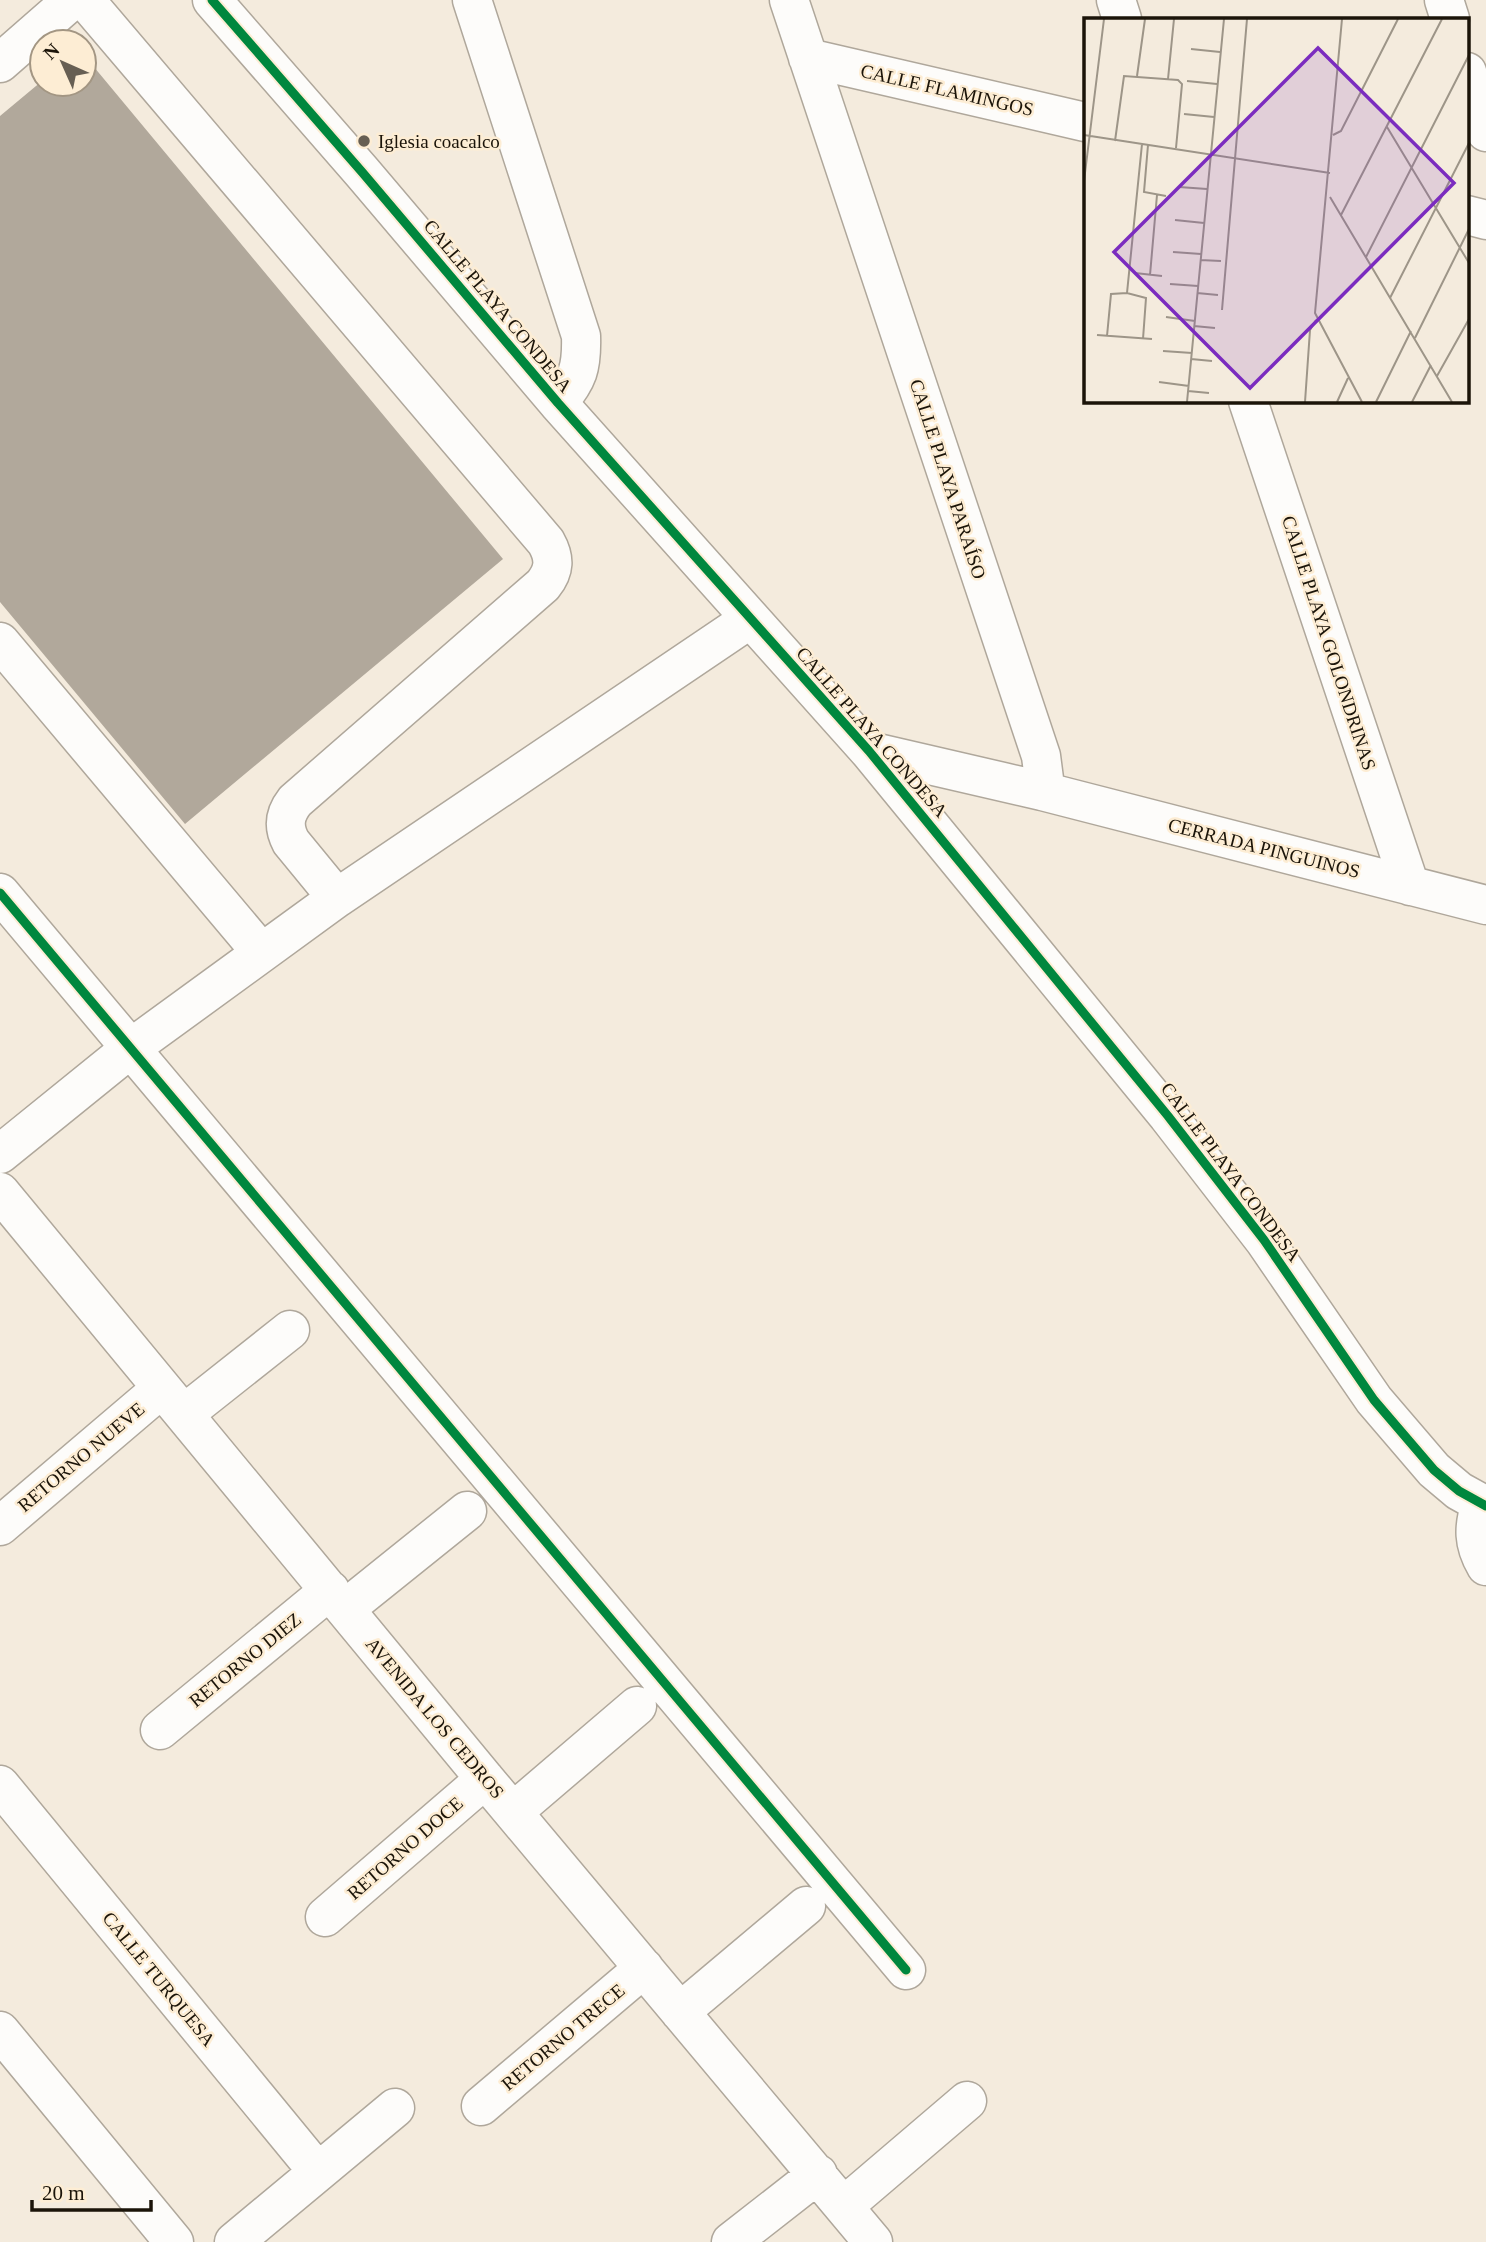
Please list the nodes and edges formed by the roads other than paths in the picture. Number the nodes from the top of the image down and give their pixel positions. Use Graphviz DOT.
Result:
graph roads {
  1 [pos="72,0"];
  2 [pos="85,0"];
  3 [pos="212,0"];
  4 [pos="472,0"];
  5 [pos="789,0"];
  6 [pos="1116,0"];
  7 [pos="1444,0"];
  8 [pos="1122,18"];
  9 [pos="1450,18"];
  10 [pos="808,58"];
  11 [pos="0,63"];
  12 [pos="1468,75"];
  13 [pos="1084,122"];
  14 [pos="1486,132"];
  15 [pos="1468,215"];
  16 [pos="1486,220"];
  17 [pos="1248,402"];
  18 [pos="558,403"];
  19 [pos="750,619"];
  20 [pos="0,642"];
  21 [pos="869,751"];
  22 [pos="1042,791"];
  23 [pos="1410,886"];
  24 [pos="0,893"];
  25 [pos="337,898"];
  26 [pos="1486,905"];
  27 [pos="261,952"];
  28 [pos="131,1048"];
  29 [pos="0,1154"];
  30 [pos="0,1192"];
  31 [pos="290,1330"];
  32 [pos="173,1401"];
  33 [pos="1483,1504"];
  34 [pos="467,1511"];
  35 [pos="0,1526"];
  36 [pos="1486,1566"];
  37 [pos="338,1600"];
  38 [pos="637,1706"];
  39 [pos="160,1730"];
  40 [pos="485,1779"];
  41 [pos="0,1785"];
  42 [pos="513,1812"];
  43 [pos="806,1906"];
  44 [pos="325,1917"];
  45 [pos="644,1968"];
  46 [pos="906,1970"];
  47 [pos="680,2012"];
  48 [pos="0,2031"];
  49 [pos="967,2101"];
  50 [pos="481,2106"];
  51 [pos="395,2108"];
  52 [pos="318,2172"];
  53 [pos="818,2174"];
  54 [pos="844,2206"];
  55 [pos="174,2242"];
  56 [pos="234,2242"];
  57 [pos="731,2242"];
  58 [pos="873,2242"];
  1 -- 11 [label="street"];
  2 -- 25 [label="street"];
  3 -- 18 [label="street, CALLE PLAYA CONDESA"];
  4 -- 18 [label="street"];
  5 -- 10 [label="street, CALLE PLAYA PARAÍSO"];
  6 -- 8 [label="street"];
  7 -- 9 [label="street"];
  10 -- 13 [label="street, CALLE FLAMINGOS"];
  10 -- 22 [label="street, CALLE PLAYA PARAÍSO"];
  12 -- 14 [label="street"];
  15 -- 16 [label="street"];
  17 -- 23 [label="street, CALLE PLAYA GOLONDRINAS"];
  18 -- 19 [label="street, CALLE PLAYA CONDESA"];
  19 -- 21 [label="street, CALLE PLAYA CONDESA"];
  19 -- 25 [label="street"];
  20 -- 27 [label="street"];
  21 -- 22 [label="street"];
  21 -- 33 [label="street, CALLE PLAYA CONDESA"];
  22 -- 23 [label="street, CERRADA PINGUINOS"];
  23 -- 26 [label="street, CERRADA PINGUINOS"];
  24 -- 28 [label="street"];
  25 -- 27 [label="street"];
  27 -- 28 [label="street"];
  28 -- 29 [label="street"];
  28 -- 46 [label="street"];
  30 -- 32 [label="street, AVENIDA LOS CEDROS"];
  31 -- 32 [label="street, RETORNO NUEVE"];
  32 -- 35 [label="street, RETORNO NUEVE"];
  32 -- 37 [label="street, AVENIDA LOS CEDROS"];
  33 -- 36 [label="street"];
  34 -- 37 [label="street, RETORNO DIEZ"];
  37 -- 39 [label="street, RETORNO DIEZ"];
  37 -- 40 [label="street, AVENIDA LOS CEDROS"];
  38 -- 42 [label="street"];
  40 -- 42 [label="street, AVENIDA LOS CEDROS"];
  40 -- 44 [label="street, RETORNO DOCE"];
  41 -- 52 [label="street, CALLE TURQUESA"];
  42 -- 45 [label="street, AVENIDA LOS CEDROS"];
  43 -- 47 [label="street"];
  45 -- 47 [label="street, AVENIDA LOS CEDROS"];
  45 -- 50 [label="street, RETORNO TRECE"];
  47 -- 53 [label="street, AVENIDA LOS CEDROS"];
  48 -- 55 [label="street"];
  49 -- 54 [label="street"];
  51 -- 52 [label="street"];
  52 -- 56 [label="street"];
  53 -- 54 [label="street, AVENIDA LOS CEDROS"];
  53 -- 57 [label="street"];
  54 -- 58 [label="street, AVENIDA LOS CEDROS"];
}
